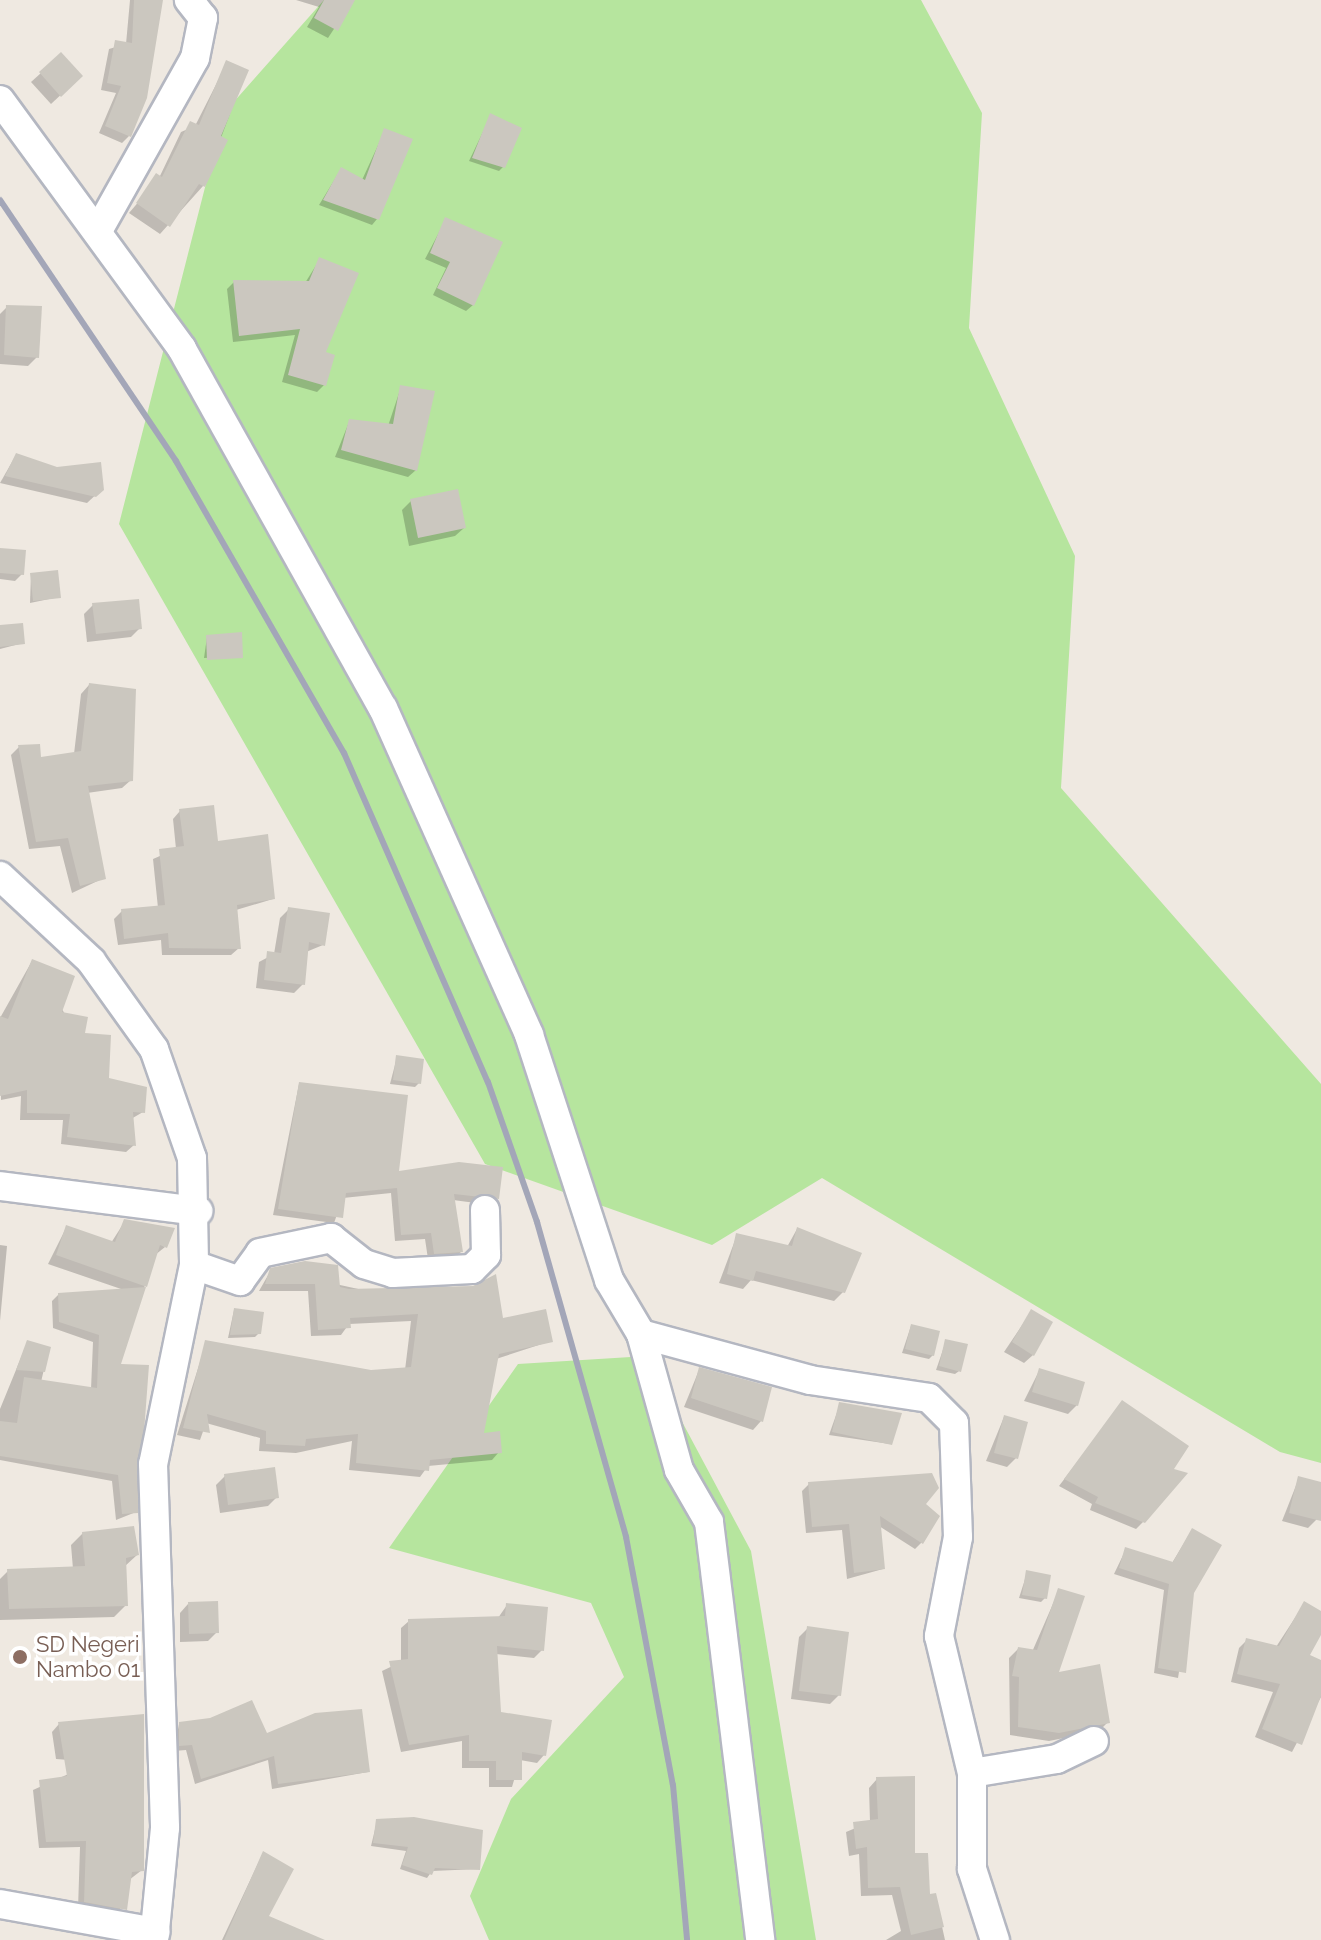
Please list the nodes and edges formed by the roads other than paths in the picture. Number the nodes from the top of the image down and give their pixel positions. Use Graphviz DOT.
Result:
graph roads {
  1 [pos="189,0"];
  2 [pos="0,100"];
  3 [pos="99,229"];
  4 [pos="0,876"];
  5 [pos="0,1186"];
  6 [pos="485,1210"];
  7 [pos="198,1211"];
  8 [pos="194,1265"];
  9 [pos="641,1334"];
  10 [pos="1094,1741"];
  11 [pos="972,1773"];
  12 [pos="0,1904"];
  13 [pos="154,1936"];
  14 [pos="760,1940"];
  15 [pos="995,1940"];
  1 -- 3 [label="street"];
  2 -- 3 [label="street"];
  3 -- 9 [label="street"];
  4 -- 7 [label="street"];
  5 -- 7 [label="street"];
  6 -- 8 [label="street"];
  7 -- 8 [label="street"];
  8 -- 13 [label="street"];
  9 -- 11 [label="street"];
  9 -- 14 [label="street"];
  10 -- 11 [label="street"];
  11 -- 15 [label="street"];
  12 -- 13 [label="street"];
}
